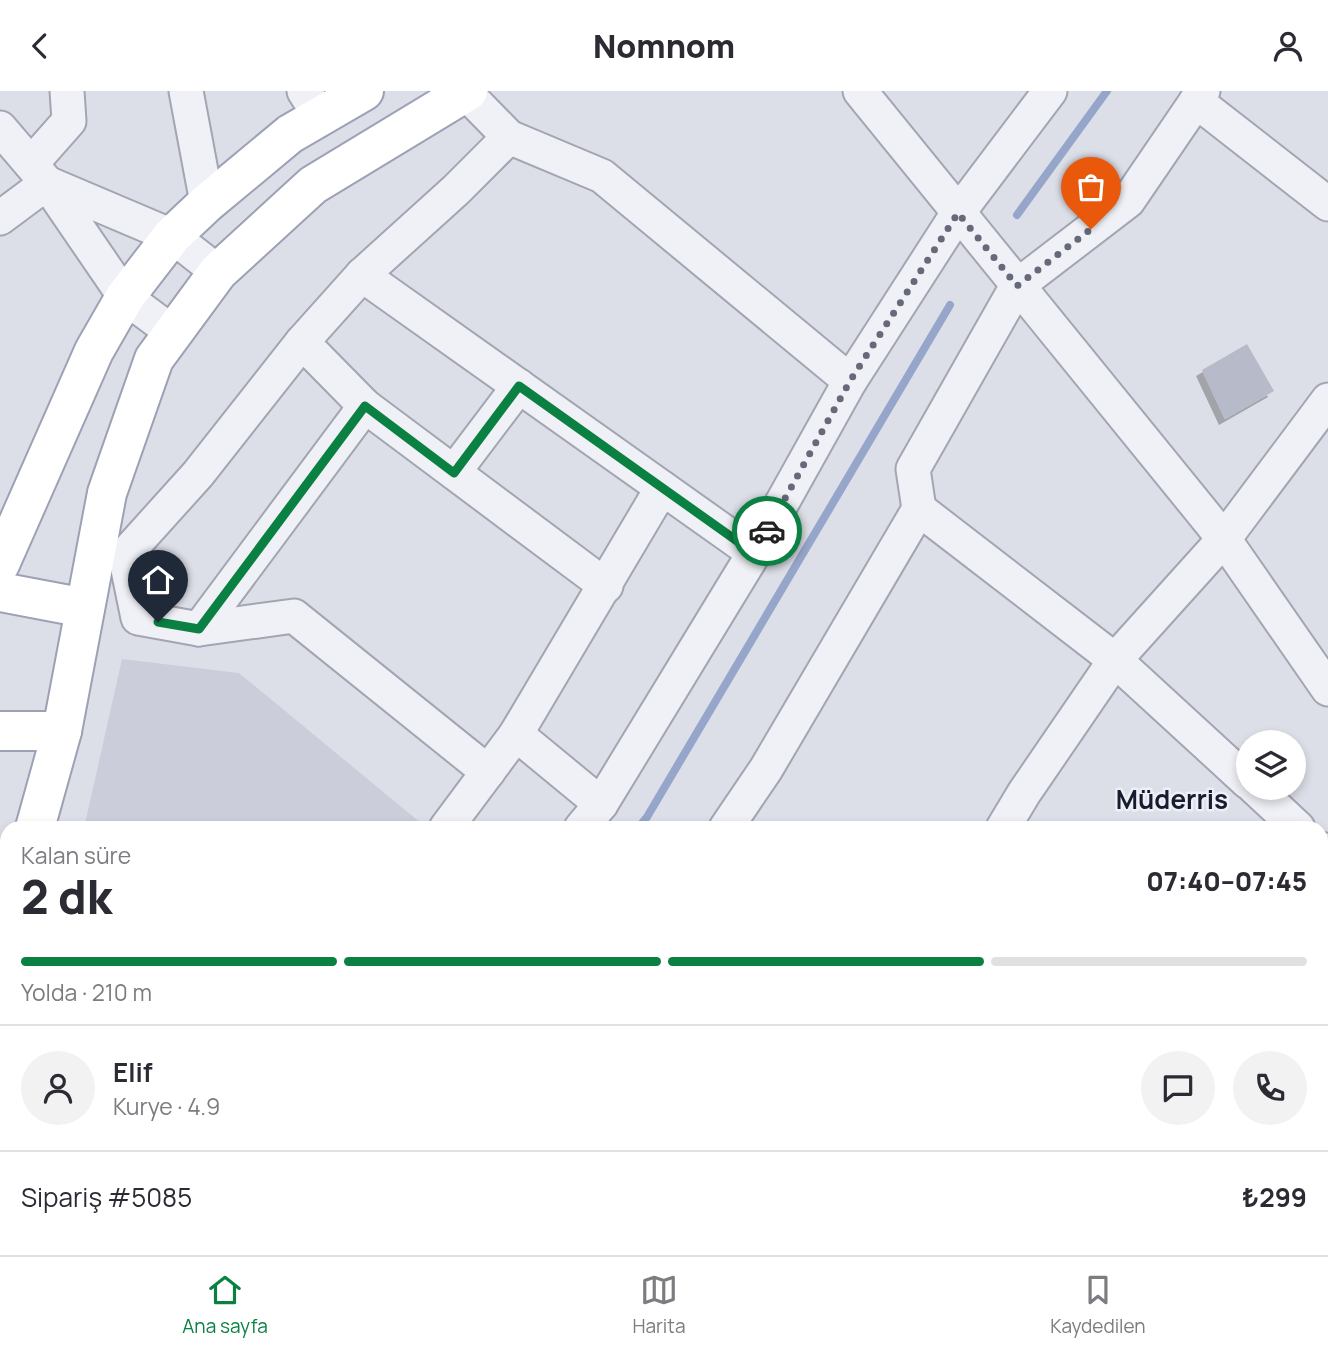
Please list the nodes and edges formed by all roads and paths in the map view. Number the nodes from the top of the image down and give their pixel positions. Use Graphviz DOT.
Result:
graph roads {
  1 [pos="66,91"];
  2 [pos="186,91"];
  3 [pos="364,91"];
  4 [pos="860,91"];
  5 [pos="1050,91"];
  6 [pos="467,92"];
  7 [pos="1199,96"];
  8 [pos="312,104"];
  9 [pos="0,128"];
  10 [pos="509,137"];
  11 [pos="39,173"];
  12 [pos="207,204"];
  13 [pos="1328,204"];
  14 [pos="958,213"];
  15 [pos="0,218"];
  16 [pos="172,236"];
  17 [pos="218,272"];
  18 [pos="362,275"];
  19 [pos="1017,286"];
  20 [pos="125,297"];
  21 [pos="172,332"];
  22 [pos="302,342"];
  23 [pos="850,381"];
  24 [pos="519,386"];
  25 [pos="1328,400"];
  26 [pos="365,406"];
  27 [pos="454,473"];
  28 [pos="662,488"];
  29 [pos="919,509"];
  30 [pos="1224,539"];
  31 [pos="754,553"];
  32 [pos="0,563"];
  33 [pos="606,586"];
  34 [pos="0,592"];
  35 [pos="85,608"];
  36 [pos="199,629"];
  37 [pos="1115,660"];
  38 [pos="1328,689"];
  39 [pos="62,730"];
  40 [pos="0,731"];
  41 [pos="516,734"];
  42 [pos="1236,771"];
  43 [pos="488,772"];
  44 [pos="1267,800"];
  45 [pos="591,816"];
  46 [pos="37,821"];
  47 [pos="451,821"];
  48 [pos="731,821"];
  49 [pos="1007,821"];
  50 [pos="1287,821"];
  1 -- 11 [label="street"];
  2 -- 12 [label="street"];
  3 -- 8 [label="main road"];
  4 -- 14 [label="street"];
  5 -- 14 [label="street"];
  6 -- 10 [label="street"];
  6 -- 17 [label="main road"];
  7 -- 13 [label="street"];
  7 -- 19 [label="street"];
  8 -- 12 [label="main road"];
  9 -- 11 [label="street"];
  10 -- 18 [label="street"];
  10 -- 23 [label="street"];
  11 -- 15 [label="street"];
  11 -- 16 [label="street"];
  11 -- 20 [label="street"];
  12 -- 16 [label="main road"];
  14 -- 19 [label="street"];
  14 -- 23 [label="street"];
  16 -- 17 [label="street"];
  16 -- 20 [label="main road"];
  17 -- 21 [label="main road"];
  18 -- 22 [label="street"];
  18 -- 24 [label="street"];
  19 -- 29 [label="street"];
  19 -- 30 [label="street"];
  20 -- 21 [label="street"];
  20 -- 32 [label="main road"];
  21 -- 35 [label="main road"];
  22 -- 26 [label="street"];
  22 -- 36 [label="street"];
  23 -- 31 [label="street"];
  24 -- 27 [label="street"];
  24 -- 28 [label="street"];
  25 -- 30 [label="street"];
  26 -- 27 [label="street"];
  26 -- 36 [label="street"];
  27 -- 33 [label="street"];
  28 -- 31 [label="street"];
  28 -- 33 [label="street"];
  29 -- 37 [label="street"];
  29 -- 48 [label="street"];
  30 -- 37 [label="street"];
  30 -- 38 [label="street"];
  31 -- 45 [label="street"];
  33 -- 41 [label="street"];
  34 -- 35 [label="main road"];
  35 -- 39 [label="main road"];
  36 -- 43 [label="street"];
  37 -- 42 [label="street"];
  37 -- 49 [label="street"];
  39 -- 40 [label="main road"];
  39 -- 46 [label="main road"];
  41 -- 43 [label="street"];
  41 -- 45 [label="street"];
  43 -- 47 [label="street"];
  44 -- 50 [label="street"];
}
